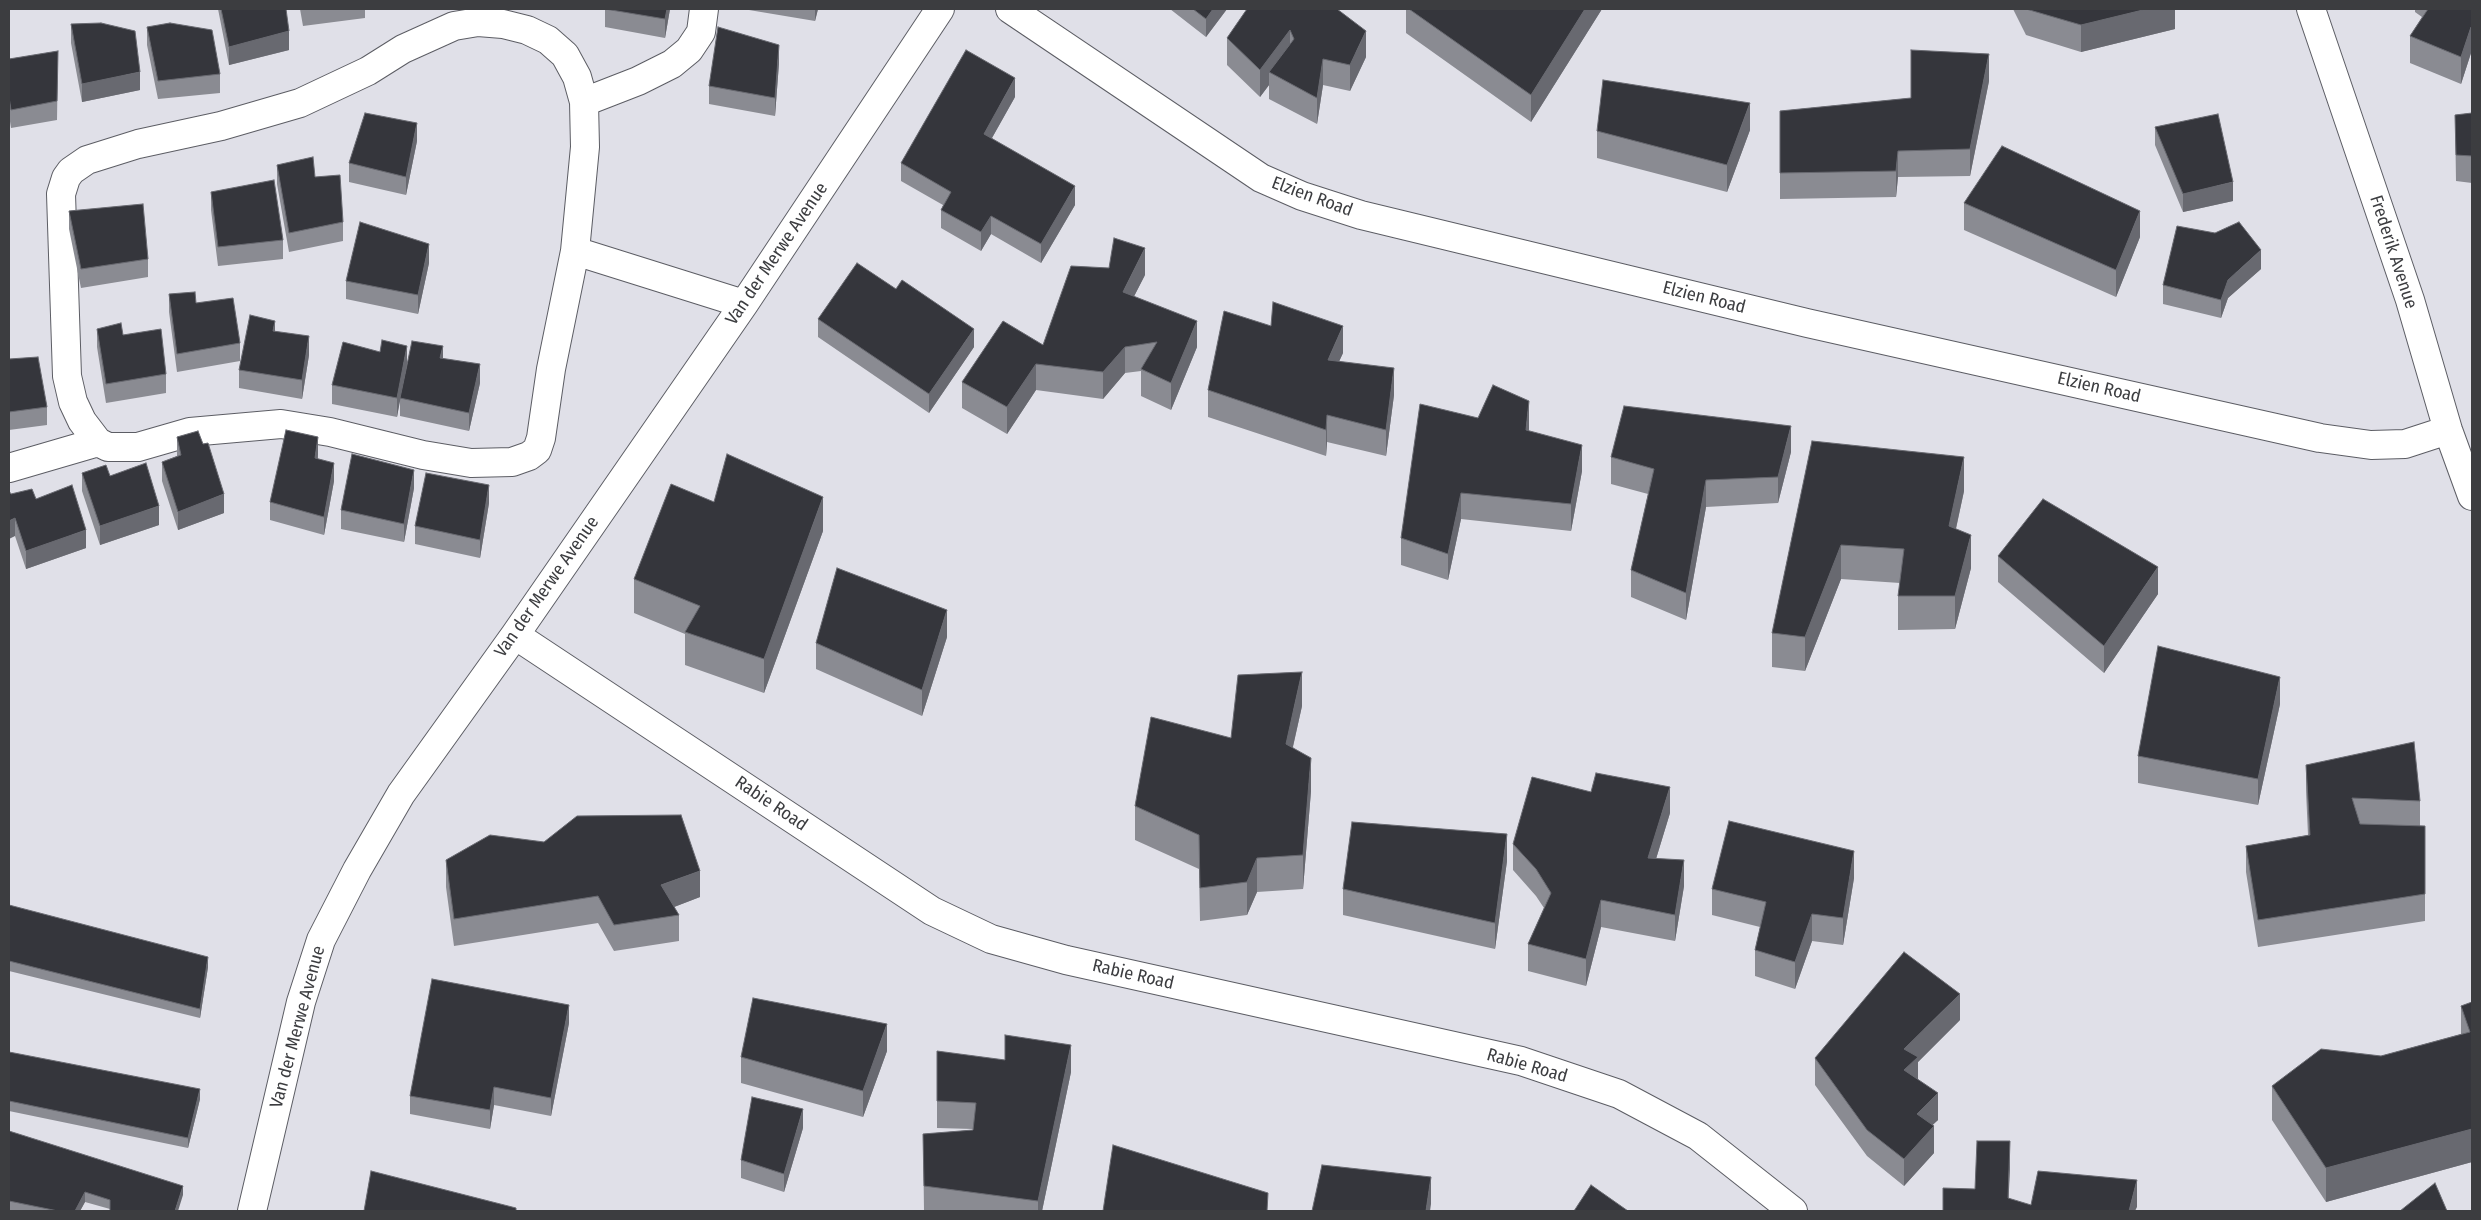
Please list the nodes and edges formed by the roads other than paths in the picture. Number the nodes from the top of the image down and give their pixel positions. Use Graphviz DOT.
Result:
graph roads {
  1 [pos="704,9"];
  2 [pos="940,9"];
  3 [pos="1010,9"];
  4 [pos="2311,9"];
  5 [pos="584,102"];
  6 [pos="575,251"];
  7 [pos="744,304"];
  8 [pos="2448,430"];
  9 [pos="98,442"];
  10 [pos="9,468"];
  11 [pos="2472,496"];
  12 [pos="515,635"];
  13 [pos="252,1211"];
  14 [pos="1794,1211"];
  1 -- 5 [label="street"];
  2 -- 7 [label="street, Van der Merwe Avenue"];
  3 -- 8 [label="street, Elzien Road"];
  4 -- 8 [label="street, Frederik Avenue"];
  5 -- 6 [label="street"];
  5 -- 9 [label="street"];
  6 -- 7 [label="street"];
  6 -- 9 [label="street"];
  7 -- 12 [label="street, Van der Merwe Avenue"];
  8 -- 11 [label="street, Frederik Avenue"];
  9 -- 10 [label="street"];
  12 -- 13 [label="street, Van der Merwe Avenue"];
  12 -- 14 [label="street, Rabie Road"];
}
